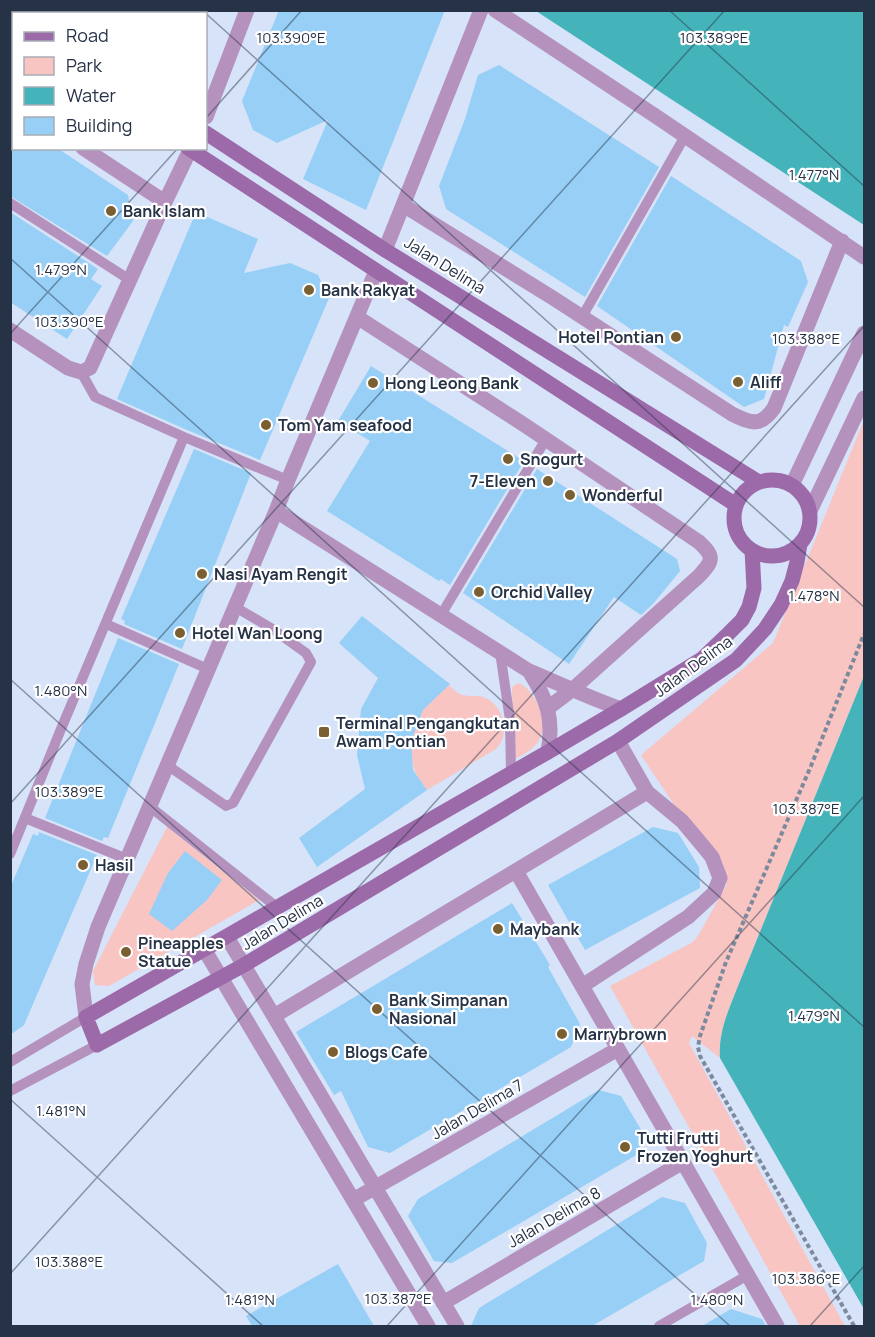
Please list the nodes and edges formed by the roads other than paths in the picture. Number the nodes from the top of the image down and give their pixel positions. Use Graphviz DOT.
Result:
graph roads {
  1 [pos="247,10"];
  2 [pos="481,10"];
  3 [pos="495,10"];
  4 [pos="212,79"];
  5 [pos="207,111"];
  6 [pos="207,134"];
  7 [pos="685,136"];
  8 [pos="86,150"];
  9 [pos="189,150"];
  10 [pos="191,150"];
  11 [pos="165,202"];
  12 [pos="10,203"];
  13 [pos="403,205"];
  14 [pos="842,241"];
  15 [pos="385,250"];
  16 [pos="864,257"];
  17 [pos="376,271"];
  18 [pos="130,280"];
  19 [pos="357,317"];
  20 [pos="582,317"];
  21 [pos="10,330"];
  22 [pos="864,333"];
  23 [pos="81,372"];
  24 [pos="864,398"];
  25 [pos="184,437"];
  26 [pos="546,439"];
  27 [pos="288,480"];
  28 [pos="759,482"];
  29 [pos="792,485"];
  30 [pos="735,505"];
  31 [pos="276,511"];
  32 [pos="810,512"];
  33 [pos="800,544"];
  34 [pos="752,550"];
  35 [pos="235,606"];
  36 [pos="441,615"];
  37 [pos="105,624"];
  38 [pos="500,652"];
  39 [pos="208,669"];
  40 [pos="529,671"];
  41 [pos="573,689"];
  42 [pos="548,708"];
  43 [pos="621,709"];
  44 [pos="618,741"];
  45 [pos="548,752"];
  46 [pos="167,765"];
  47 [pos="511,773"];
  48 [pos="647,792"];
  49 [pos="149,806"];
  50 [pos="25,818"];
  51 [pos="10,854"];
  52 [pos="127,859"];
  53 [pos="516,871"];
  54 [pos="278,908"];
  55 [pos="227,937"];
  56 [pos="204,949"];
  57 [pos="244,965"];
  58 [pos="221,978"];
  59 [pos="582,986"];
  60 [pos="274,1016"];
  61 [pos="86,1017"];
  62 [pos="97,1045"];
  63 [pos="618,1049"];
  64 [pos="10,1062"];
  65 [pos="10,1090"];
  66 [pos="683,1162"];
  67 [pos="375,1187"];
  68 [pos="353,1200"];
  69 [pos="748,1275"];
  70 [pos="444,1303"];
  71 [pos="428,1326"];
  72 [pos="457,1326"];
  73 [pos="659,1326"];
  74 [pos="777,1326"];
  1 -- 4 [label="street"];
  2 -- 13 [label="street"];
  3 -- 7 [label="street"];
  4 -- 5 [label="street"];
  6 -- 15 [label="street, Jalan Delima"];
  7 -- 14 [label="street"];
  7 -- 20 [label="lane"];
  8 -- 11 [label="street"];
  9 -- 11 [label="street"];
  10 -- 17 [label="street"];
  11 -- 18 [label="street"];
  12 -- 18 [label="lane"];
  13 -- 15 [label="street"];
  13 -- 20 [label="street"];
  14 -- 16 [label="street"];
  14 -- 20 [label="street"];
  15 -- 28 [label="street, Jalan Delima"];
  17 -- 19 [label="street"];
  17 -- 30 [label="street"];
  18 -- 23 [label="street"];
  19 -- 26 [label="street"];
  19 -- 27 [label="street"];
  21 -- 23 [label="street"];
  22 -- 29 [label="street"];
  23 -- 25 [label="lane"];
  24 -- 32 [label="street"];
  25 -- 27 [label="lane"];
  25 -- 37 [label="lane"];
  26 -- 36 [label="lane"];
  26 -- 41 [label="street"];
  27 -- 31 [label="street"];
  28 -- 29 [label="street"];
  28 -- 30 [label="street"];
  29 -- 32 [label="street"];
  30 -- 34 [label="street"];
  31 -- 35 [label="street"];
  31 -- 36 [label="street"];
  32 -- 33 [label="street"];
  33 -- 34 [label="street"];
  33 -- 44 [label="street, Jalan Delima"];
  34 -- 43 [label="street, Jalan Delima"];
  35 -- 39 [label="street"];
  35 -- 46 [label="lane"];
  36 -- 38 [label="street"];
  37 -- 39 [label="lane"];
  37 -- 50 [label="lane"];
  38 -- 40 [label="street"];
  38 -- 47 [label="lane"];
  39 -- 46 [label="street"];
  40 -- 41 [label="street"];
  40 -- 42 [label="street"];
  41 -- 42 [label="street"];
  41 -- 43 [label="street"];
  42 -- 45 [label="street"];
  43 -- 45 [label="street, Jalan Delima"];
  44 -- 48 [label="street"];
  44 -- 57 [label="street, Jalan Delima"];
  45 -- 47 [label="street, Jalan Delima"];
  46 -- 49 [label="street"];
  47 -- 54 [label="street, Jalan Delima"];
  48 -- 53 [label="street"];
  48 -- 59 [label="street"];
  49 -- 52 [label="street"];
  49 -- 54 [label="lane"];
  50 -- 51 [label="lane"];
  50 -- 52 [label="lane"];
  52 -- 61 [label="street"];
  53 -- 59 [label="street"];
  53 -- 60 [label="street"];
  54 -- 55 [label="street, Jalan Delima"];
  55 -- 56 [label="street, Jalan Delima"];
  55 -- 57 [label="street"];
  56 -- 58 [label="street"];
  56 -- 61 [label="street, Jalan Delima"];
  57 -- 58 [label="street, Jalan Delima"];
  57 -- 60 [label="street"];
  58 -- 62 [label="street, Jalan Delima"];
  58 -- 68 [label="street"];
  59 -- 63 [label="street"];
  60 -- 67 [label="street"];
  61 -- 62 [label="street"];
  61 -- 64 [label="lane"];
  62 -- 65 [label="lane"];
  63 -- 66 [label="street"];
  63 -- 67 [label="street, Jalan Delima 7"];
  66 -- 69 [label="street"];
  66 -- 70 [label="street, Jalan Delima 8"];
  67 -- 68 [label="street, Jalan Delima 7"];
  67 -- 70 [label="street"];
  68 -- 71 [label="street"];
  69 -- 73 [label="lane"];
  69 -- 74 [label="street"];
  70 -- 72 [label="street"];
}
